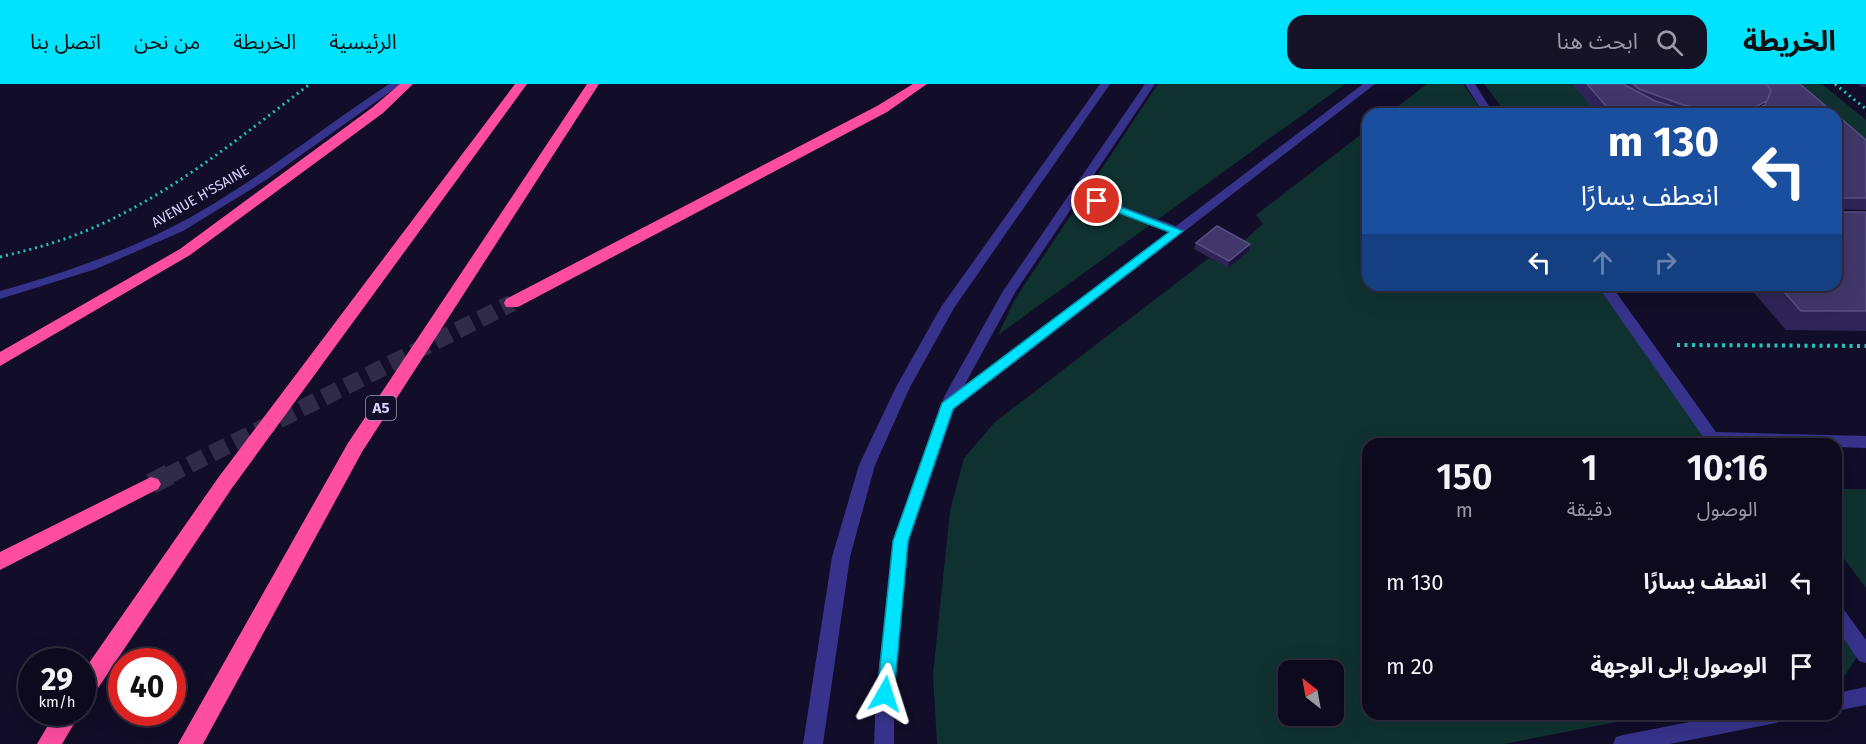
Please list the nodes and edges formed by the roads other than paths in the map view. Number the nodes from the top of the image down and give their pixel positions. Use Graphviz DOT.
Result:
graph roads {
  1 [pos="396,84"];
  2 [pos="407,84"];
  3 [pos="521,84"];
  4 [pos="593,84"];
  5 [pos="921,84"];
  6 [pos="1105,84"];
  7 [pos="1150,84"];
  8 [pos="1370,84"];
  9 [pos="1470,84"];
  10 [pos="1485,108"];
  11 [pos="1077,194"];
  12 [pos="1178,231"];
  13 [pos="1608,291"];
  14 [pos="0,295"];
  15 [pos="512,303"];
  16 [pos="0,360"];
  17 [pos="947,407"];
  18 [pos="1712,438"];
  19 [pos="1842,442"];
  20 [pos="1866,442"];
  21 [pos="151,484"];
  22 [pos="0,562"];
  23 [pos="1842,621"];
  24 [pos="1866,655"];
  25 [pos="96,672"];
  26 [pos="1866,696"];
  27 [pos="1842,701"];
  28 [pos="1745,720"];
  29 [pos="61,726"];
  30 [pos="49,744"];
  31 [pos="190,744"];
  32 [pos="813,744"];
  33 [pos="884,744"];
  34 [pos="1623,744"];
  1 -- 14 [label="street, AVENUE H'SSAINE"];
  2 -- 16 [label="highway"];
  3 -- 25 [label="highway"];
  4 -- 31 [label="highway, A5"];
  5 -- 15 [label="highway"];
  6 -- 32 [label="street"];
  7 -- 11 [label="street"];
  8 -- 12 [label="street"];
  9 -- 10 [label="street"];
  11 -- 12 [label="street"];
  11 -- 17 [label="street"];
  12 -- 17 [label="street"];
  13 -- 18 [label="street"];
  17 -- 33 [label="street"];
  19 -- 20 [label="street"];
  21 -- 22 [label="highway"];
  23 -- 24 [label="street"];
  26 -- 27 [label="street"];
  28 -- 34 [label="street"];
  29 -- 30 [label="highway"];
}
